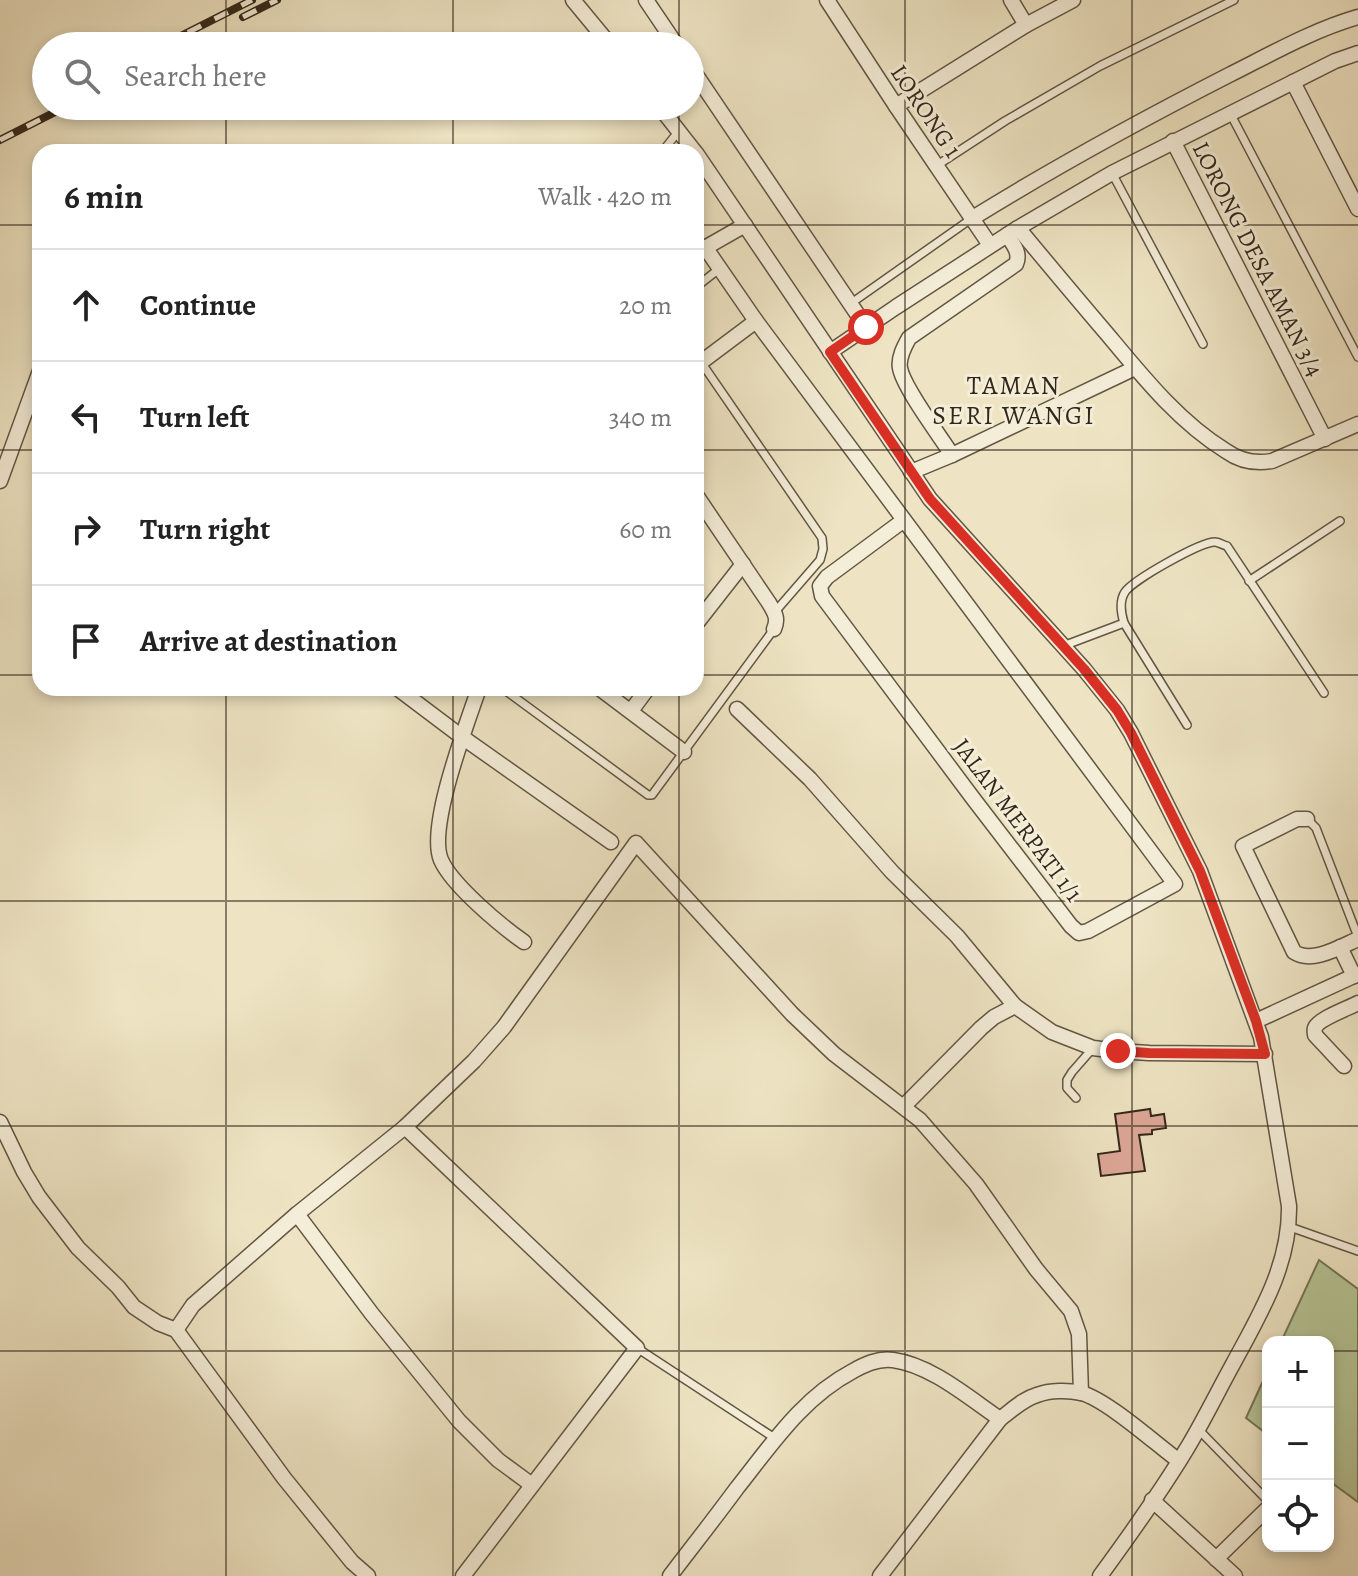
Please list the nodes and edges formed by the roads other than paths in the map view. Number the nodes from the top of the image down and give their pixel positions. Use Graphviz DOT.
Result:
graph roads {
  1 [pos="573,0"];
  2 [pos="646,0"];
  3 [pos="827,0"];
  4 [pos="1011,0"];
  5 [pos="1073,0"];
  6 [pos="1234,0"];
  7 [pos="1358,17"];
  8 [pos="1026,25"];
  9 [pos="599,32"];
  10 [pos="668,32"];
  11 [pos="1358,53"];
  12 [pos="1293,82"];
  13 [pos="704,87"];
  14 [pos="896,106"];
  15 [pos="1230,113"];
  16 [pos="671,120"];
  17 [pos="679,130"];
  18 [pos="1173,141"];
  19 [pos="668,144"];
  20 [pos="689,144"];
  21 [pos="704,165"];
  22 [pos="936,166"];
  23 [pos="1112,173"];
  24 [pos="1358,209"];
  25 [pos="971,219"];
  26 [pos="745,225"];
  27 [pos="1012,231"];
  28 [pos="990,245"];
  29 [pos="704,248"];
  30 [pos="704,254"];
  31 [pos="719,269"];
  32 [pos="704,281"];
  33 [pos="850,304"];
  34 [pos="756,321"];
  35 [pos="866,327"];
  36 [pos="1203,344"];
  37 [pos="830,352"];
  38 [pos="1358,357"];
  39 [pos="704,360"];
  40 [pos="1135,368"];
  41 [pos="704,371"];
  42 [pos="32,397"];
  43 [pos="1358,424"];
  44 [pos="1325,439"];
  45 [pos="952,455"];
  46 [pos="911,472"];
  47 [pos="0,481"];
  48 [pos="704,507"];
  49 [pos="904,520"];
  50 [pos="1340,521"];
  51 [pos="743,564"];
  52 [pos="1249,581"];
  53 [pos="704,610"];
  54 [pos="775,621"];
  55 [pos="1124,623"];
  56 [pos="1063,646"];
  57 [pos="1324,693"];
  58 [pos="408,696"];
  59 [pos="476,696"];
  60 [pos="513,696"];
  61 [pos="610,696"];
  62 [pos="642,696"];
  63 [pos="737,709"];
  64 [pos="631,711"];
  65 [pos="1187,725"];
  66 [pos="462,737"];
  67 [pos="684,752"];
  68 [pos="1307,819"];
  69 [pos="611,842"];
  70 [pos="1200,871"];
  71 [pos="1175,884"];
  72 [pos="1358,938"];
  73 [pos="524,942"];
  74 [pos="1340,947"];
  75 [pos="1356,975"];
  76 [pos="1358,1003"];
  77 [pos="1015,1006"];
  78 [pos="1256,1021"];
  79 [pos="1093,1048"];
  80 [pos="1265,1054"];
  81 [pos="1344,1066"];
  82 [pos="1076,1098"];
  83 [pos="904,1106"];
  84 [pos="0,1122"];
  85 [pos="405,1127"];
  86 [pos="297,1214"];
  87 [pos="1290,1227"];
  88 [pos="1358,1251"];
  89 [pos="176,1330"];
  90 [pos="637,1348"];
  91 [pos="1081,1393"];
  92 [pos="1000,1419"];
  93 [pos="1198,1429"];
  94 [pos="776,1439"];
  95 [pos="1179,1461"];
  96 [pos="532,1485"];
  97 [pos="1262,1495"];
  98 [pos="1152,1500"];
  99 [pos="1262,1514"];
  100 [pos="1216,1559"];
  101 [pos="1103,1573"];
  102 [pos="368,1576"];
  103 [pos="463,1576"];
  104 [pos="670,1576"];
  105 [pos="880,1576"];
  106 [pos="1235,1576"];
  1 -- 9 [label="street"];
  2 -- 10 [label="street"];
  3 -- 14 [label="street, LORONG 1"];
  4 -- 8 [label="street"];
  5 -- 8 [label="street"];
  6 -- 22 [label="lane"];
  7 -- 25 [label="street"];
  8 -- 14 [label="street"];
  11 -- 12 [label="street"];
  12 -- 15 [label="street"];
  12 -- 24 [label="street"];
  13 -- 33 [label="street"];
  14 -- 22 [label="street, LORONG 1"];
  15 -- 18 [label="street"];
  15 -- 38 [label="lane"];
  16 -- 17 [label="street"];
  17 -- 19 [label="lane"];
  17 -- 20 [label="street"];
  18 -- 23 [label="street"];
  18 -- 44 [label="street, LORONG DESA AMAN 3/4"];
  21 -- 26 [label="street"];
  22 -- 25 [label="street, LORONG 1"];
  23 -- 27 [label="street"];
  23 -- 36 [label="lane"];
  25 -- 28 [label="street, LORONG 1"];
  25 -- 33 [label="lane"];
  26 -- 29 [label="street"];
  26 -- 37 [label="street"];
  27 -- 28 [label="street"];
  27 -- 40 [label="street"];
  27 -- 45 [label="street"];
  28 -- 35 [label="street"];
  30 -- 31 [label="street"];
  31 -- 32 [label="lane"];
  31 -- 34 [label="street"];
  33 -- 35 [label="street"];
  34 -- 39 [label="street"];
  34 -- 49 [label="street"];
  35 -- 37 [label="street"];
  37 -- 46 [label="street"];
  40 -- 44 [label="street"];
  40 -- 45 [label="street"];
  41 -- 54 [label="lane"];
  42 -- 47 [label="street"];
  43 -- 44 [label="street"];
  45 -- 46 [label="street"];
  46 -- 56 [label="street"];
  48 -- 51 [label="street"];
  49 -- 71 [label="street"];
  49 -- 71 [label="street, JALAN MERPATI 1/1"];
  50 -- 52 [label="lane"];
  51 -- 53 [label="street"];
  51 -- 54 [label="street"];
  52 -- 55 [label="lane"];
  52 -- 57 [label="lane"];
  54 -- 67 [label="lane"];
  55 -- 56 [label="lane"];
  55 -- 65 [label="lane"];
  56 -- 70 [label="street"];
  58 -- 66 [label="street"];
  59 -- 66 [label="street"];
  60 -- 67 [label="lane"];
  61 -- 64 [label="street"];
  62 -- 64 [label="street"];
  63 -- 77 [label="street"];
  64 -- 67 [label="street"];
  66 -- 69 [label="street"];
  66 -- 73 [label="street"];
  68 -- 72 [label="lane"];
  68 -- 74 [label="street"];
  70 -- 71 [label="street"];
  70 -- 78 [label="street"];
  72 -- 74 [label="street"];
  74 -- 75 [label="street"];
  75 -- 78 [label="street"];
  76 -- 81 [label="street"];
  77 -- 79 [label="street"];
  77 -- 83 [label="street"];
  78 -- 80 [label="street"];
  79 -- 80 [label="street"];
  79 -- 82 [label="lane"];
  80 -- 87 [label="street"];
  83 -- 85 [label="street"];
  83 -- 91 [label="street"];
  84 -- 89 [label="street"];
  85 -- 86 [label="street"];
  85 -- 90 [label="street"];
  86 -- 89 [label="street"];
  86 -- 96 [label="street"];
  87 -- 88 [label="lane"];
  87 -- 93 [label="street"];
  89 -- 102 [label="street"];
  90 -- 94 [label="lane"];
  90 -- 96 [label="street"];
  91 -- 92 [label="street"];
  91 -- 95 [label="street"];
  92 -- 94 [label="street"];
  92 -- 105 [label="street"];
  93 -- 95 [label="street"];
  93 -- 97 [label="lane"];
  94 -- 104 [label="street"];
  95 -- 98 [label="street"];
  96 -- 103 [label="street"];
  98 -- 100 [label="street"];
  98 -- 101 [label="street"];
  99 -- 100 [label="street"];
  100 -- 106 [label="street"];
}
